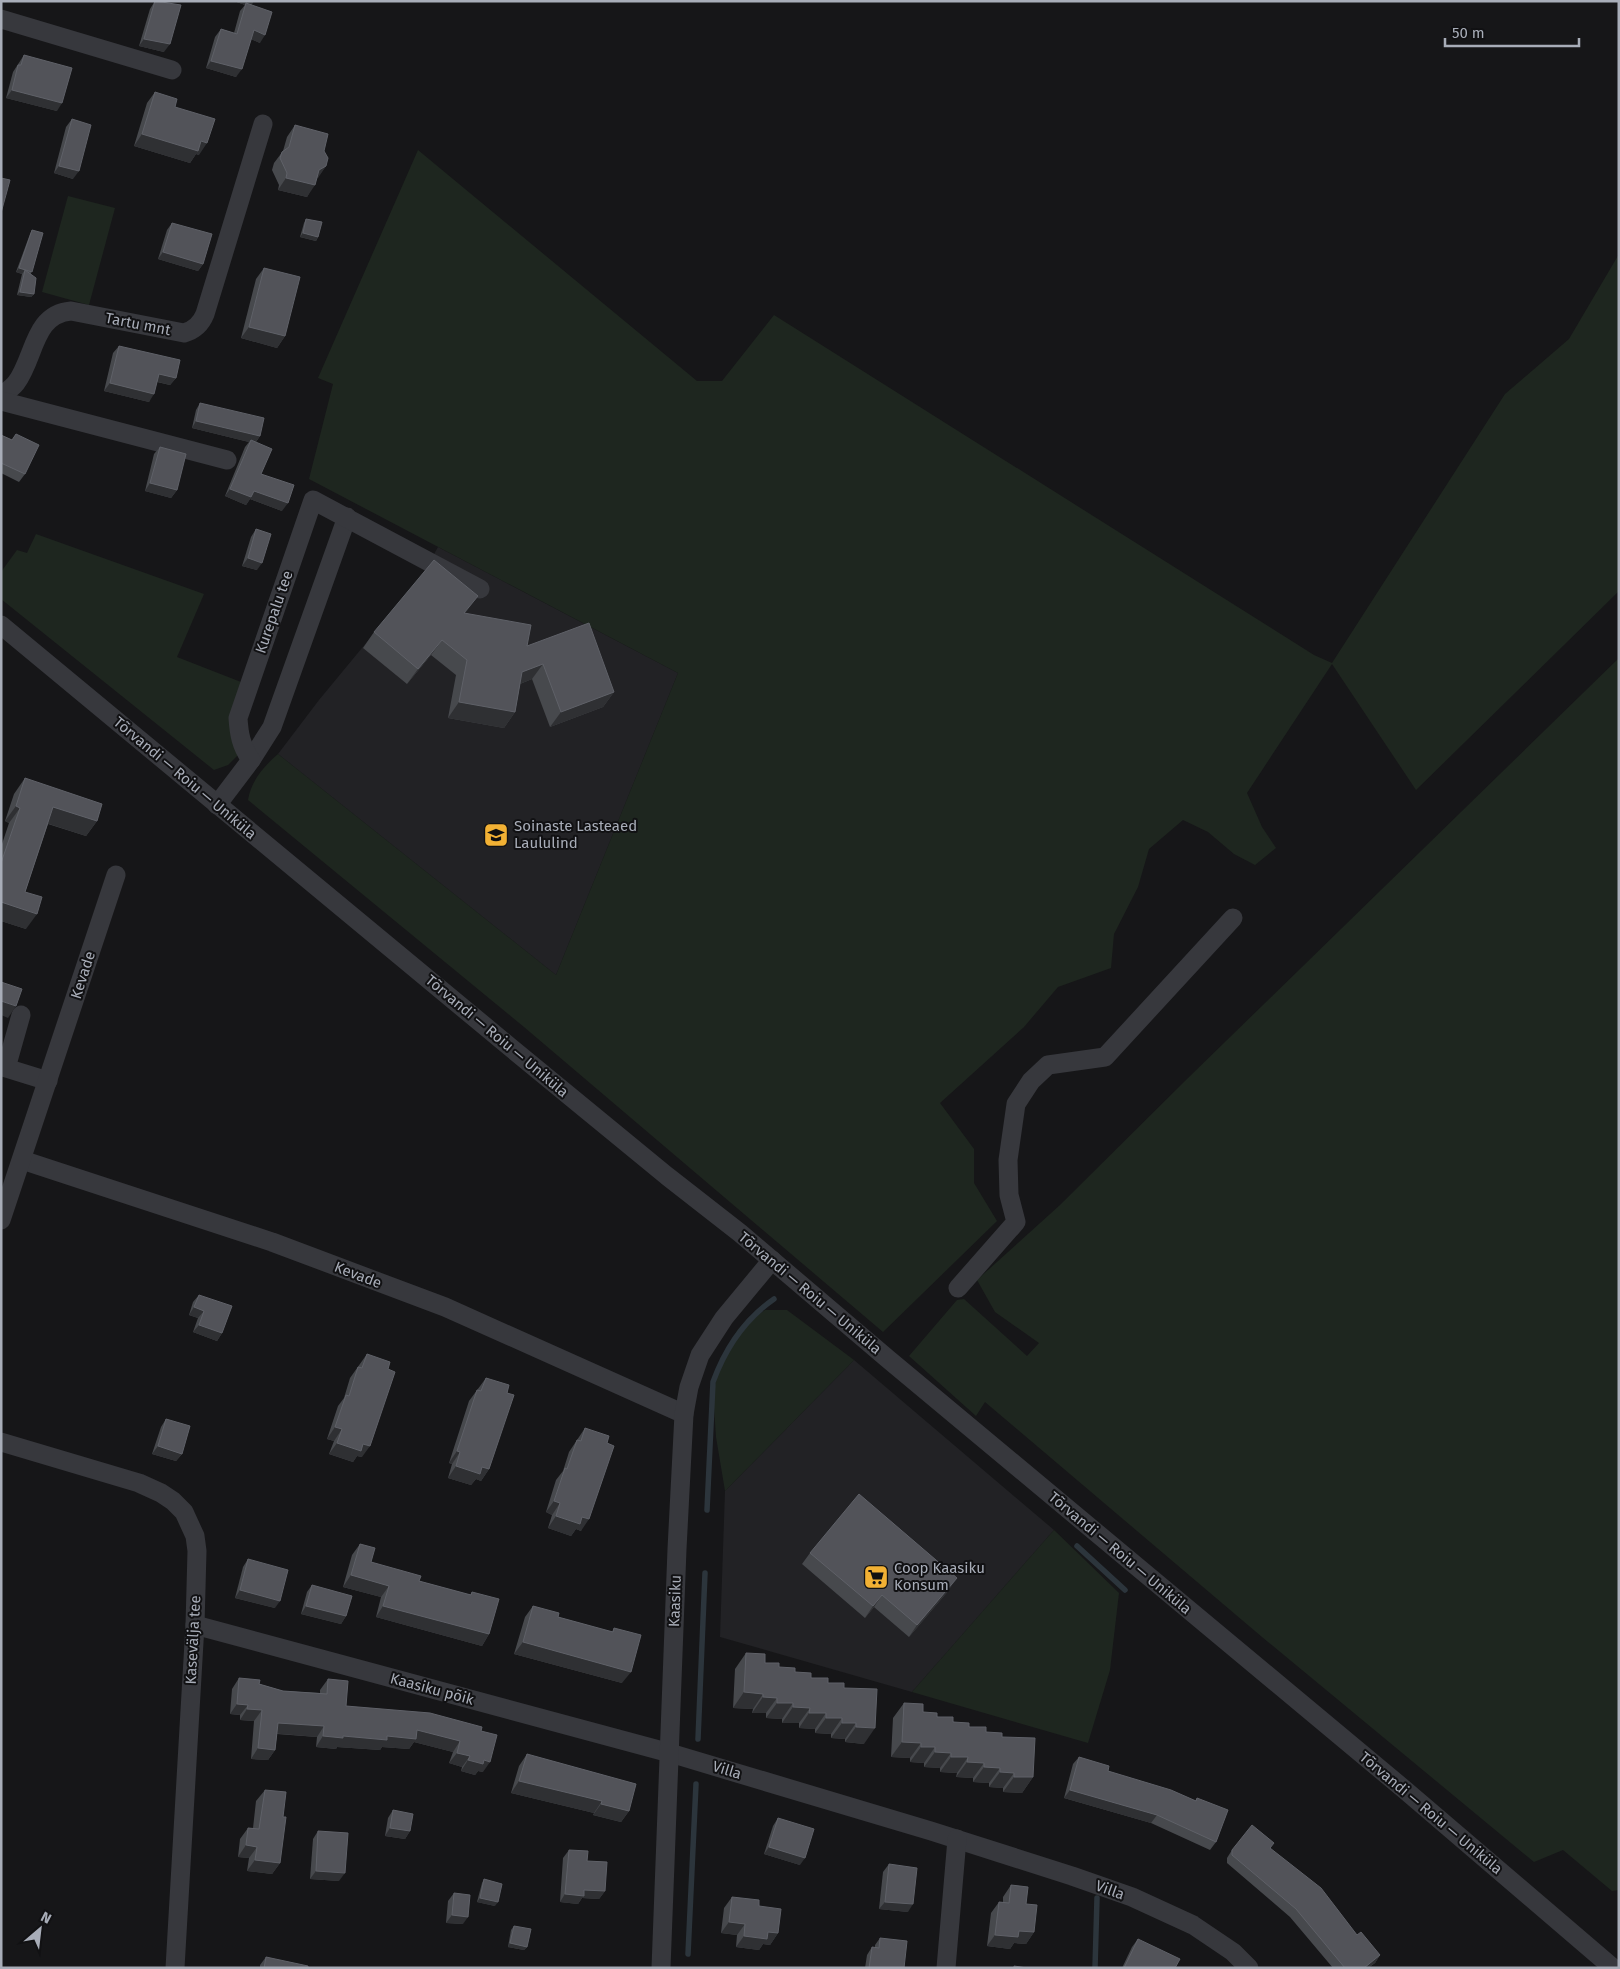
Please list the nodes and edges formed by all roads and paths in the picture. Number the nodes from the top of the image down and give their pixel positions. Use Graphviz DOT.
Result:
graph roads {
  1 [pos="1,19"];
  2 [pos="172,70"];
  3 [pos="263,124"];
  4 [pos="1,396"];
  5 [pos="1,401"];
  6 [pos="227,460"];
  7 [pos="348,517"];
  8 [pos="480,589"];
  9 [pos="1,625"];
  10 [pos="251,760"];
  11 [pos="217,805"];
  12 [pos="116,875"];
  13 [pos="1233,918"];
  14 [pos="20,1015"];
  15 [pos="48,1080"];
  16 [pos="22,1160"];
  17 [pos="1,1220"];
  18 [pos="772,1260"];
  19 [pos="958,1288"];
  20 [pos="684,1414"];
  21 [pos="1,1442"];
  22 [pos="195,1625"];
  23 [pos="670,1753"];
  24 [pos="957,1839"];
  25 [pos="175,1968"];
  26 [pos="661,1968"];
  27 [pos="946,1968"];
  28 [pos="1249,1968"];
  29 [pos="1613,1968"];
  1 -- 2 [label="street"];
  3 -- 4 [label="street, Tartu mnt"];
  5 -- 6 [label="street"];
  7 -- 8 [label="street, Kurepalu tee"];
  7 -- 10 [label="street"];
  7 -- 10 [label="street, Kurepalu tee"];
  9 -- 11 [label="street, Tõrvandi — Roiu — Uniküla"];
  10 -- 11 [label="street"];
  11 -- 18 [label="street, Tõrvandi — Roiu — Uniküla"];
  12 -- 15 [label="street, Kevade"];
  13 -- 19 [label="street"];
  14 -- 15 [label="street"];
  15 -- 16 [label="street, Kevade"];
  16 -- 17 [label="street, Kevade"];
  16 -- 20 [label="street, Kevade"];
  18 -- 20 [label="street, Kaasiku"];
  18 -- 29 [label="street, Tõrvandi — Roiu — Uniküla"];
  20 -- 23 [label="street, Kaasiku"];
  21 -- 22 [label="street, Kasevälja tee"];
  22 -- 23 [label="street, Kaasiku põik"];
  22 -- 25 [label="street, Kasevälja tee"];
  23 -- 24 [label="street, Villa"];
  23 -- 26 [label="street, Kaasiku"];
  24 -- 27 [label="street"];
  24 -- 28 [label="street, Villa"];
}
